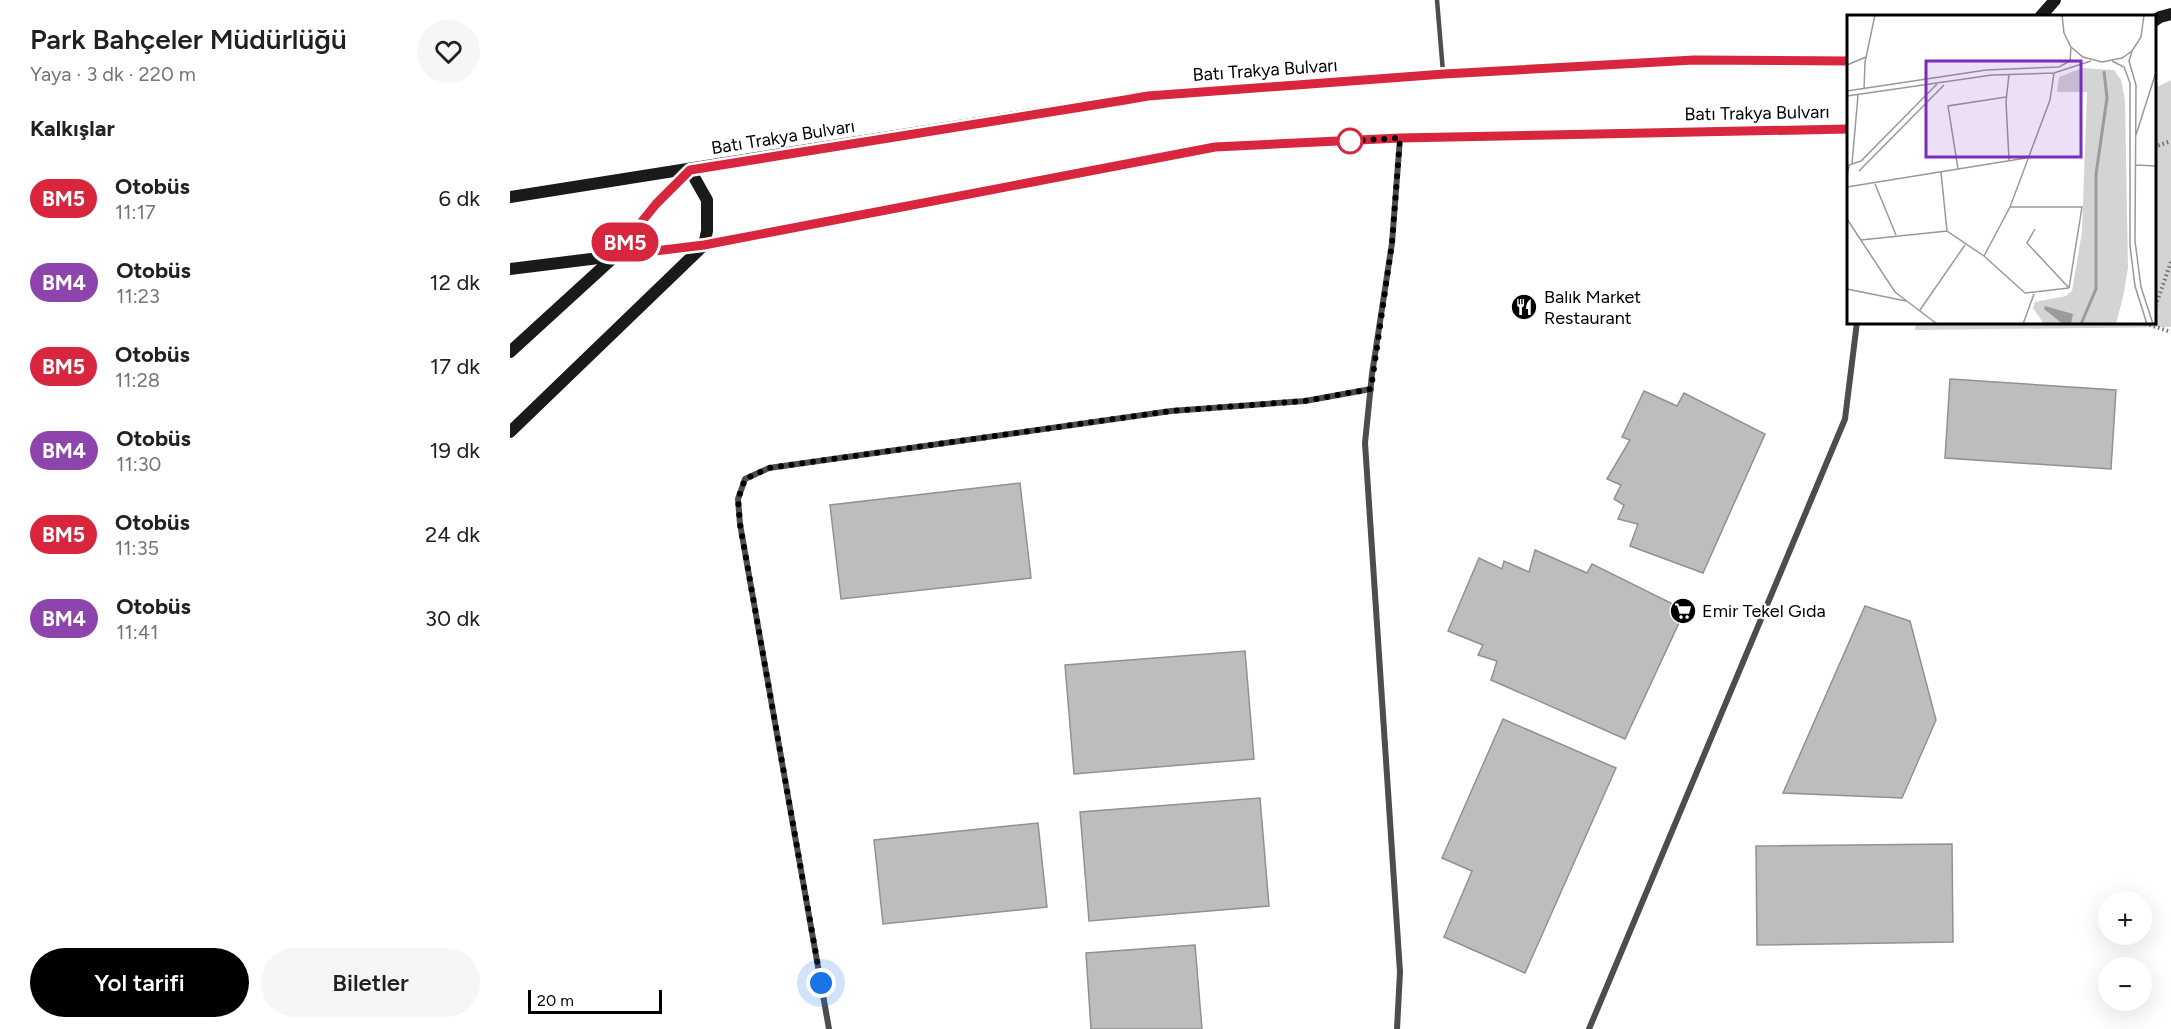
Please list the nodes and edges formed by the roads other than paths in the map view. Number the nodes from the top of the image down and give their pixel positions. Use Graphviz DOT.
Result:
graph roads {
  1 [pos="1437,0"];
  2 [pos="2055,0"];
  3 [pos="2171,14"];
  4 [pos="2043,15"];
  5 [pos="2156,20"];
  6 [pos="1847,61"];
  7 [pos="1444,74"];
  8 [pos="1847,129"];
  9 [pos="1400,138"];
  10 [pos="690,170"];
  11 [pos="510,197"];
  12 [pos="704,245"];
  13 [pos="614,256"];
  14 [pos="510,268"];
  15 [pos="1857,324"];
  16 [pos="510,352"];
  17 [pos="1371,389"];
  18 [pos="510,432"];
  19 [pos="829,1029"];
  20 [pos="1397,1029"];
  21 [pos="1589,1029"];
  1 -- 7 [label="lane"];
  2 -- 4 [label="main road"];
  3 -- 5 [label="main road"];
  6 -- 7 [label="main road, Batı Trakya Bulvarı"];
  7 -- 10 [label="main road, Batı Trakya Bulvarı"];
  8 -- 9 [label="main road, Batı Trakya Bulvarı"];
  9 -- 12 [label="main road, Batı Trakya Bulvarı"];
  9 -- 17 [label="street"];
  10 -- 11 [label="main road"];
  10 -- 12 [label="main road, Batı Trakya Bulvarı"];
  10 -- 13 [label="main road, Batı Trakya Bulvarı"];
  12 -- 13 [label="main road, Batı Trakya Bulvarı"];
  12 -- 18 [label="main road"];
  13 -- 14 [label="main road"];
  13 -- 16 [label="main road, Batı Trakya Bulvarı"];
  15 -- 21 [label="street"];
  17 -- 19 [label="street"];
  17 -- 20 [label="street"];
}
